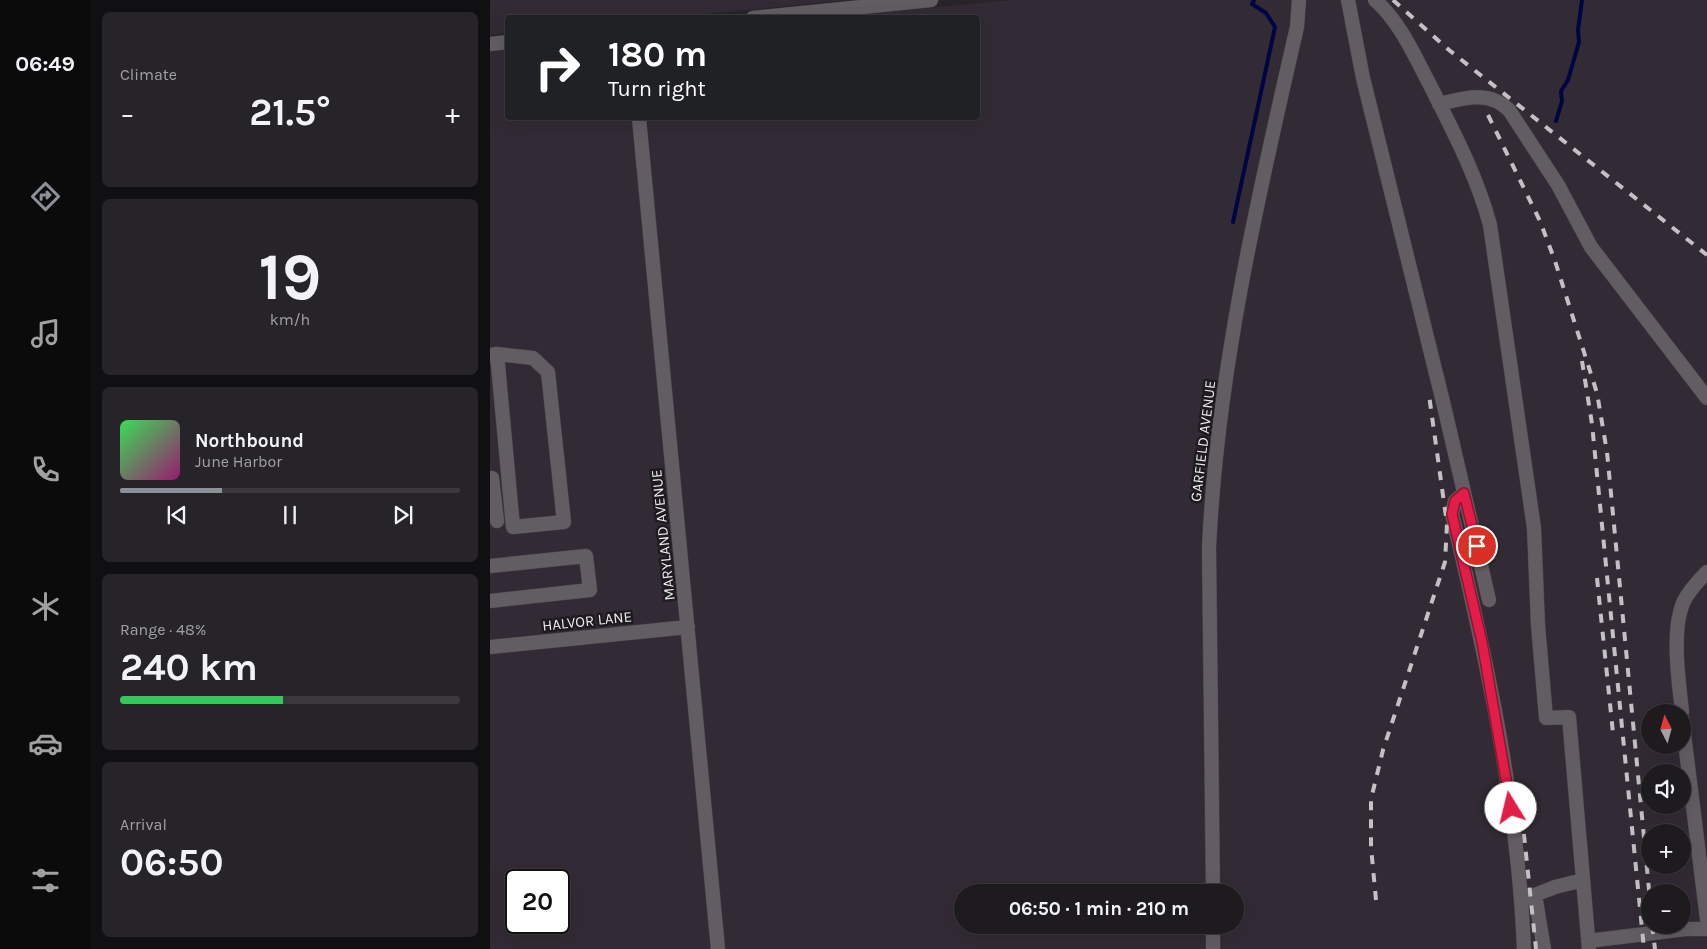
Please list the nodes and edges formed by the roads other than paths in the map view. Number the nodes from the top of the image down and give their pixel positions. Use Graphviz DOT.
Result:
graph roads {
  1 [pos="931,0"];
  2 [pos="1299,0"];
  3 [pos="1348,0"];
  4 [pos="1375,0"];
  5 [pos="783,15"];
  6 [pos="505,42"];
  7 [pos="490,44"];
  8 [pos="1439,104"];
  9 [pos="639,120"];
  10 [pos="494,354"];
  11 [pos="1707,398"];
  12 [pos="491,471"];
  13 [pos="1464,493"];
  14 [pos="512,519"];
  15 [pos="494,522"];
  16 [pos="490,566"];
  17 [pos="1707,572"];
  18 [pos="1489,600"];
  19 [pos="490,601"];
  20 [pos="688,628"];
  21 [pos="490,647"];
  22 [pos="1681,704"];
  23 [pos="1686,754"];
  24 [pos="1583,880"];
  25 [pos="1212,884"];
  26 [pos="1529,898"];
  27 [pos="1707,918"];
  28 [pos="1707,929"];
  29 [pos="1213,934"];
  30 [pos="1589,945"];
  31 [pos="718,949"];
  32 [pos="1214,949"];
  33 [pos="1524,949"];
  34 [pos="1544,949"];
  1 -- 5 [label="street"];
  2 -- 25 [label="street, GARFIELD AVENUE"];
  3 -- 13 [label="street"];
  4 -- 8 [label="street"];
  6 -- 7 [label="street"];
  8 -- 11 [label="street"];
  8 -- 24 [label="street"];
  9 -- 20 [label="street, MARYLAND AVENUE"];
  10 -- 14 [label="street"];
  10 -- 14 [label="street"];
  12 -- 15 [label="street"];
  13 -- 18 [label="street"];
  13 -- 26 [label="street"];
  14 -- 15 [label="street"];
  16 -- 19 [label="street"];
  17 -- 22 [label="street"];
  20 -- 21 [label="street, HALVOR LANE"];
  20 -- 31 [label="street, MARYLAND AVENUE"];
  23 -- 27 [label="street"];
  24 -- 26 [label="street"];
  24 -- 30 [label="street"];
  26 -- 33 [label="street"];
  26 -- 34 [label="street"];
  28 -- 30 [label="street"];
  29 -- 32 [label="street"];
}
